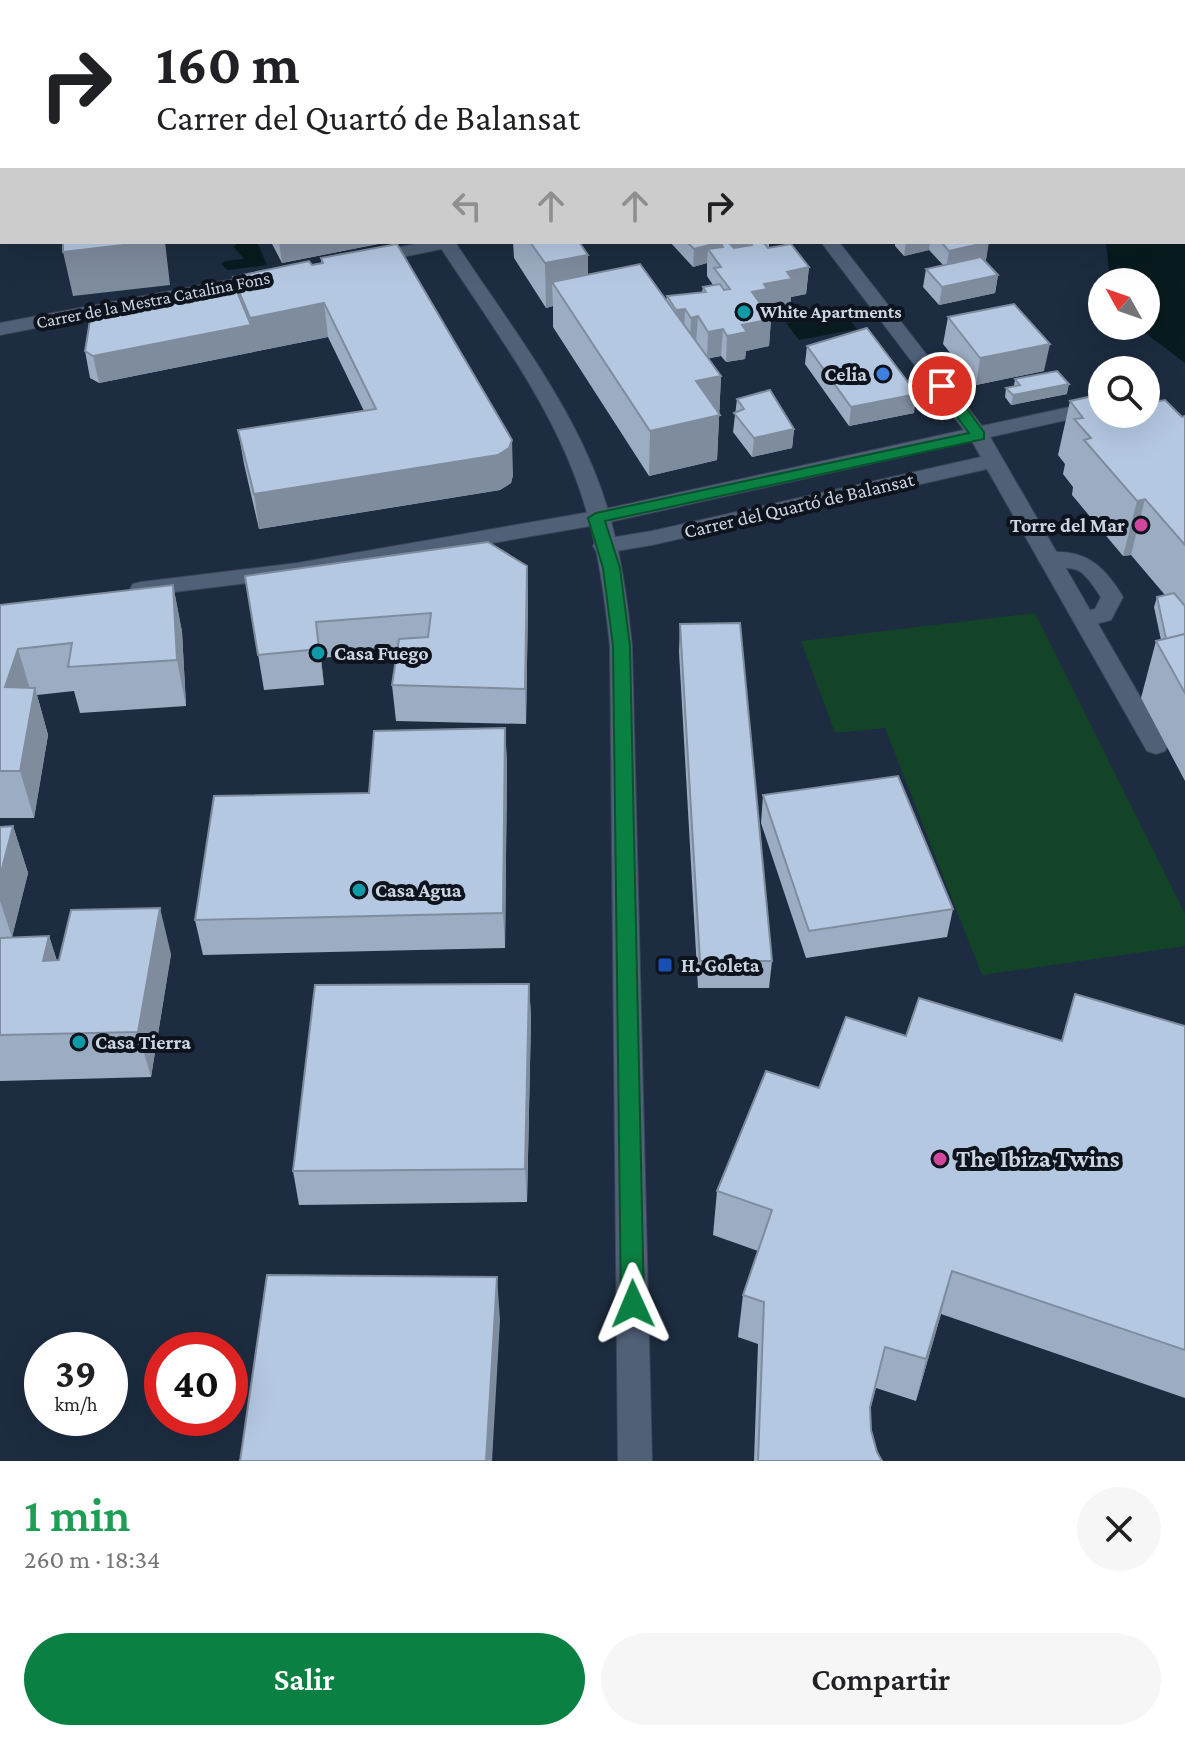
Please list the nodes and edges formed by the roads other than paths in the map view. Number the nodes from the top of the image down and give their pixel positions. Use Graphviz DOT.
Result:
graph roads {
  1 [pos="436,244"];
  2 [pos="447,244"];
  3 [pos="832,244"];
  4 [pos="354,261"];
  5 [pos="277,276"];
  6 [pos="0,329"];
  7 [pos="1088,409"];
  8 [pos="979,436"];
  9 [pos="993,461"];
  10 [pos="596,518"];
  11 [pos="604,546"];
  12 [pos="1049,559"];
  13 [pos="125,591"];
  14 [pos="1084,619"];
  15 [pos="1156,745"];
  16 [pos="635,1461"];
  1 -- 4 [label="street"];
  2 -- 10 [label="street"];
  3 -- 8 [label="street"];
  5 -- 6 [label="street, Carrer de la Mestra Catalina Fons"];
  7 -- 8 [label="street, Carrer del Quartó de Balansat"];
  8 -- 9 [label="street"];
  8 -- 10 [label="street, Carrer del Quartó de Balansat"];
  9 -- 11 [label="street, Carrer del Quartó de Balansat"];
  9 -- 12 [label="street"];
  10 -- 11 [label="street"];
  10 -- 13 [label="street, Carrer del Quartó de Balansat"];
  11 -- 16 [label="street"];
  12 -- 14 [label="street"];
  12 -- 14 [label="street"];
  14 -- 15 [label="street"];
}
